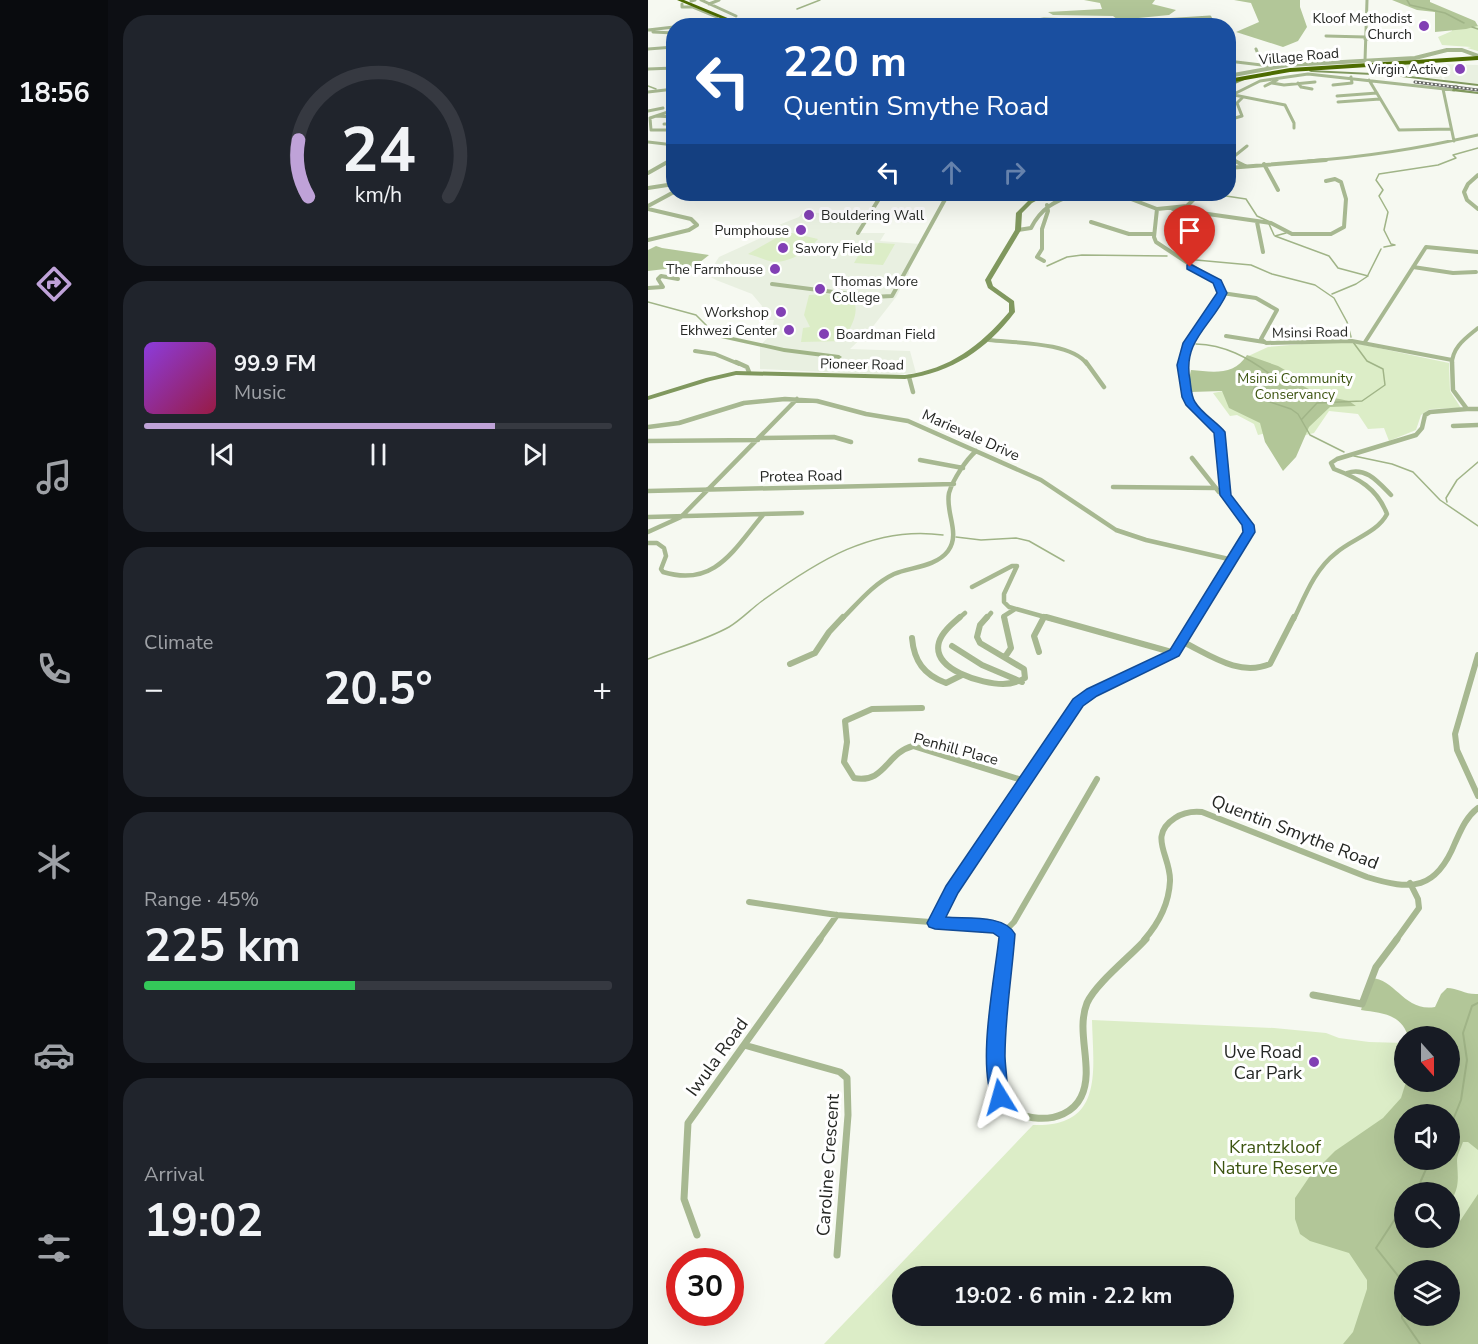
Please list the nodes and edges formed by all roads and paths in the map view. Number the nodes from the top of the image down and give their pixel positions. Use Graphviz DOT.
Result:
graph roads {
  1 [pos="701,0"];
  2 [pos="719,0"];
  3 [pos="1367,0"];
  4 [pos="691,1"];
  5 [pos="681,2"];
  6 [pos="709,4"];
  7 [pos="736,16"];
  8 [pos="1210,17"];
  9 [pos="719,18"];
  10 [pos="728,18"];
  11 [pos="734,18"];
  12 [pos="1167,18"];
  13 [pos="666,28"];
  14 [pos="648,31"];
  15 [pos="666,32"];
  16 [pos="1326,36"];
  17 [pos="1396,36"];
  18 [pos="1365,38"];
  19 [pos="666,47"];
  20 [pos="648,49"];
  21 [pos="1256,49"];
  22 [pos="1473,54"];
  23 [pos="1365,61"];
  24 [pos="1400,61"];
  25 [pos="1236,62"];
  26 [pos="1262,64"];
  27 [pos="1382,64"];
  28 [pos="1478,64"];
  29 [pos="1278,67"];
  30 [pos="666,68"];
  31 [pos="648,69"];
  32 [pos="1391,76"];
  33 [pos="1236,77"];
  34 [pos="1236,77"];
  35 [pos="1319,77"];
  36 [pos="1236,78"];
  37 [pos="1330,78"];
  38 [pos="1351,78"];
  39 [pos="1265,80"];
  40 [pos="1369,80"];
  41 [pos="1315,82"];
  42 [pos="1236,83"];
  43 [pos="1272,83"];
  44 [pos="1298,83"];
  45 [pos="1334,85"];
  46 [pos="1265,86"];
  47 [pos="1478,86"];
  48 [pos="1456,87"];
  49 [pos="666,89"];
  50 [pos="1312,89"];
  51 [pos="1443,89"];
  52 [pos="648,92"];
  53 [pos="1377,93"];
  54 [pos="1478,93"];
  55 [pos="1236,94"];
  56 [pos="1236,95"];
  57 [pos="1337,96"];
  58 [pos="1245,97"];
  59 [pos="1380,99"];
  60 [pos="1338,102"];
  61 [pos="663,108"];
  62 [pos="648,111"];
  63 [pos="666,112"];
  64 [pos="651,117"];
  65 [pos="1236,118"];
  66 [pos="1294,128"];
  67 [pos="1451,129"];
  68 [pos="666,130"];
  69 [pos="649,131"];
  70 [pos="1478,135"];
  71 [pos="1454,141"];
  72 [pos="648,142"];
  73 [pos="666,144"];
  74 [pos="1247,146"];
  75 [pos="1236,153"];
  76 [pos="1236,161"];
  77 [pos="666,163"];
  78 [pos="1264,164"];
  79 [pos="1245,166"];
  80 [pos="1236,167"];
  81 [pos="648,174"];
  82 [pos="1478,175"];
  83 [pos="1326,182"];
  84 [pos="666,185"];
  85 [pos="648,188"];
  86 [pos="1278,190"];
  87 [pos="666,197"];
  88 [pos="878,201"];
  89 [pos="944,201"];
  90 [pos="1032,201"];
  91 [pos="1057,201"];
  92 [pos="1136,201"];
  93 [pos="1194,201"];
  94 [pos="1047,205"];
  95 [pos="648,207"];
  96 [pos="1157,209"];
  97 [pos="1173,209"];
  98 [pos="1478,209"];
  99 [pos="1091,222"];
  100 [pos="1257,222"];
  101 [pos="1019,230"];
  102 [pos="858,233"];
  103 [pos="1154,234"];
  104 [pos="648,240"];
  105 [pos="1263,252"];
  106 [pos="1478,252"];
  107 [pos="1044,261"];
  108 [pos="1413,267"];
  109 [pos="1476,272"];
  110 [pos="678,279"];
  111 [pos="772,284"];
  112 [pos="648,288"];
  113 [pos="1222,293"];
  114 [pos="1478,328"];
  115 [pos="1226,336"];
  116 [pos="989,340"];
  117 [pos="1264,342"];
  118 [pos="1365,342"];
  119 [pos="695,351"];
  120 [pos="1452,360"];
  121 [pos="749,372"];
  122 [pos="909,377"];
  123 [pos="1104,387"];
  124 [pos="913,392"];
  125 [pos="648,398"];
  126 [pos="795,402"];
  127 [pos="1467,409"];
  128 [pos="1478,409"];
  129 [pos="1478,425"];
  130 [pos="1453,426"];
  131 [pos="648,427"];
  132 [pos="759,439"];
  133 [pos="648,441"];
  134 [pos="851,442"];
  135 [pos="970,448"];
  136 [pos="976,451"];
  137 [pos="971,455"];
  138 [pos="1192,458"];
  139 [pos="920,460"];
  140 [pos="963,468"];
  141 [pos="1347,473"];
  142 [pos="954,484"];
  143 [pos="1113,487"];
  144 [pos="1216,488"];
  145 [pos="708,489"];
  146 [pos="648,490"];
  147 [pos="1226,495"];
  148 [pos="1391,495"];
  149 [pos="802,513"];
  150 [pos="763,515"];
  151 [pos="648,517"];
  152 [pos="681,517"];
  153 [pos="648,532"];
  154 [pos="648,543"];
  155 [pos="1233,561"];
  156 [pos="972,587"];
  157 [pos="1015,609"];
  158 [pos="966,613"];
  159 [pos="992,613"];
  160 [pos="1044,617"];
  161 [pos="912,638"];
  162 [pos="1183,642"];
  163 [pos="952,646"];
  164 [pos="1039,652"];
  165 [pos="1175,653"];
  166 [pos="1478,655"];
  167 [pos="1005,657"];
  168 [pos="790,664"];
  169 [pos="962,675"];
  170 [pos="1022,682"];
  171 [pos="922,708"];
  172 [pos="1097,779"];
  173 [pos="1025,781"];
  174 [pos="1478,796"];
  175 [pos="1478,808"];
  176 [pos="1410,883"];
  177 [pos="749,902"];
  178 [pos="837,915"];
  179 [pos="935,923"];
  180 [pos="1005,932"];
  181 [pos="1313,995"];
  182 [pos="744,1045"];
  183 [pos="697,1235"];
  184 [pos="837,1255"];
  1 -- 6 [label="street"];
  2 -- 6 [label="street"];
  3 -- 18 [label="street"];
  4 -- 5 [label="highway"];
  4 -- 10 [label="highway"];
  4 -- 11 [label="highway"];
  5 -- 9 [label="street"];
  6 -- 7 [label="street"];
  8 -- 12 [label="street"];
  13 -- 14 [label="street"];
  14 -- 15 [label="street"];
  16 -- 18 [label="street"];
  17 -- 18 [label="street"];
  18 -- 23 [label="street"];
  19 -- 20 [label="street"];
  21 -- 26 [label="street"];
  22 -- 23 [label="street, Village Road"];
  22 -- 24 [label="highway"];
  22 -- 24 [label="highway"];
  22 -- 27 [label="highway"];
  23 -- 29 [label="street, Village Road"];
  24 -- 33 [label="highway"];
  25 -- 26 [label="street"];
  26 -- 29 [label="street"];
  27 -- 28 [label="highway"];
  27 -- 36 [label="highway"];
  29 -- 34 [label="street, Village Road"];
  30 -- 31 [label="street"];
  32 -- 42 [label="main road"];
  32 -- 47 [label="main road"];
  32 -- 48 [label="main road"];
  35 -- 43 [label="street"];
  37 -- 38 [label="street"];
  38 -- 39 [label="street"];
  38 -- 40 [label="street"];
  38 -- 45 [label="street"];
  39 -- 43 [label="street"];
  39 -- 55 [label="street"];
  40 -- 51 [label="street"];
  40 -- 53 [label="street"];
  41 -- 44 [label="street"];
  43 -- 44 [label="street"];
  43 -- 46 [label="street"];
  44 -- 50 [label="street"];
  47 -- 48 [label="main road"];
  48 -- 51 [label="street"];
  48 -- 54 [label="main road"];
  49 -- 52 [label="street"];
  51 -- 67 [label="street"];
  53 -- 57 [label="street"];
  53 -- 59 [label="street"];
  56 -- 58 [label="street"];
  58 -- 65 [label="street"];
  58 -- 66 [label="street"];
  59 -- 60 [label="street"];
  59 -- 67 [label="street"];
  61 -- 62 [label="street"];
  63 -- 64 [label="street"];
  64 -- 69 [label="street"];
  67 -- 71 [label="street"];
  68 -- 69 [label="street"];
  70 -- 71 [label="street"];
  71 -- 78 [label="street"];
  72 -- 73 [label="street"];
  74 -- 75 [label="street"];
  76 -- 79 [label="street"];
  77 -- 81 [label="street"];
  78 -- 79 [label="street"];
  78 -- 86 [label="street"];
  79 -- 80 [label="street"];
  82 -- 98 [label="street"];
  83 -- 100 [label="street"];
  84 -- 85 [label="street"];
  87 -- 95 [label="street"];
  88 -- 102 [label="street"];
  89 -- 111 [label="street"];
  90 -- 101 [label="main road, Pioneer Road"];
  91 -- 94 [label="street"];
  92 -- 96 [label="street"];
  93 -- 97 [label="street"];
  94 -- 101 [label="street"];
  94 -- 107 [label="street"];
  95 -- 104 [label="street"];
  96 -- 97 [label="street"];
  96 -- 103 [label="street"];
  97 -- 100 [label="street"];
  99 -- 103 [label="street"];
  100 -- 105 [label="street"];
  101 -- 116 [label="main road, Pioneer Road"];
  103 -- 113 [label="street"];
  106 -- 108 [label="street"];
  108 -- 109 [label="street"];
  108 -- 118 [label="street"];
  110 -- 112 [label="street"];
  113 -- 117 [label="street, Msinsi Road"];
  113 -- 147 [label="street"];
  114 -- 120 [label="street"];
  115 -- 117 [label="street"];
  116 -- 122 [label="main road, Pioneer Road"];
  116 -- 123 [label="street"];
  117 -- 118 [label="street, Msinsi Road"];
  118 -- 120 [label="street, Msinsi Road"];
  119 -- 121 [label="street"];
  120 -- 127 [label="street"];
  121 -- 122 [label="main road, Pioneer Road"];
  121 -- 125 [label="main road, Pioneer Road"];
  122 -- 124 [label="street"];
  126 -- 131 [label="street, Marievale Drive"];
  126 -- 132 [label="street"];
  126 -- 135 [label="street, Marievale Drive"];
  127 -- 128 [label="street"];
  127 -- 141 [label="street"];
  129 -- 130 [label="street"];
  132 -- 133 [label="street"];
  132 -- 134 [label="street"];
  132 -- 145 [label="street"];
  135 -- 136 [label="street, Marievale Drive"];
  135 -- 137 [label="street"];
  136 -- 137 [label="street"];
  136 -- 155 [label="street, Marievale Drive"];
  137 -- 140 [label="street"];
  138 -- 144 [label="street"];
  139 -- 140 [label="street"];
  140 -- 142 [label="street"];
  141 -- 148 [label="street"];
  141 -- 162 [label="street"];
  142 -- 145 [label="street, Protea Road"];
  142 -- 168 [label="street"];
  143 -- 144 [label="street"];
  144 -- 147 [label="street"];
  145 -- 146 [label="street, Protea Road"];
  145 -- 152 [label="street"];
  147 -- 155 [label="street"];
  149 -- 150 [label="street"];
  150 -- 152 [label="street"];
  150 -- 154 [label="street"];
  151 -- 152 [label="street"];
  152 -- 153 [label="street"];
  155 -- 162 [label="street"];
  156 -- 157 [label="street"];
  157 -- 160 [label="street"];
  157 -- 167 [label="street"];
  158 -- 169 [label="street"];
  159 -- 167 [label="street"];
  160 -- 164 [label="street"];
  160 -- 165 [label="street"];
  161 -- 169 [label="street"];
  162 -- 165 [label="street"];
  163 -- 170 [label="street"];
  165 -- 173 [label="street"];
  166 -- 174 [label="street"];
  167 -- 170 [label="street"];
  169 -- 170 [label="street"];
  171 -- 173 [label="street, Penhill Place"];
  172 -- 180 [label="street"];
  173 -- 179 [label="street"];
  175 -- 176 [label="street, Quentin Smythe Road"];
  176 -- 180 [label="street, Quentin Smythe Road"];
  176 -- 181 [label="street"];
  177 -- 178 [label="street"];
  178 -- 179 [label="street"];
  178 -- 182 [label="street, Iwula Road"];
  179 -- 180 [label="street"];
  182 -- 183 [label="street, Iwula Road"];
  182 -- 184 [label="street, Caroline Crescent"];
}
